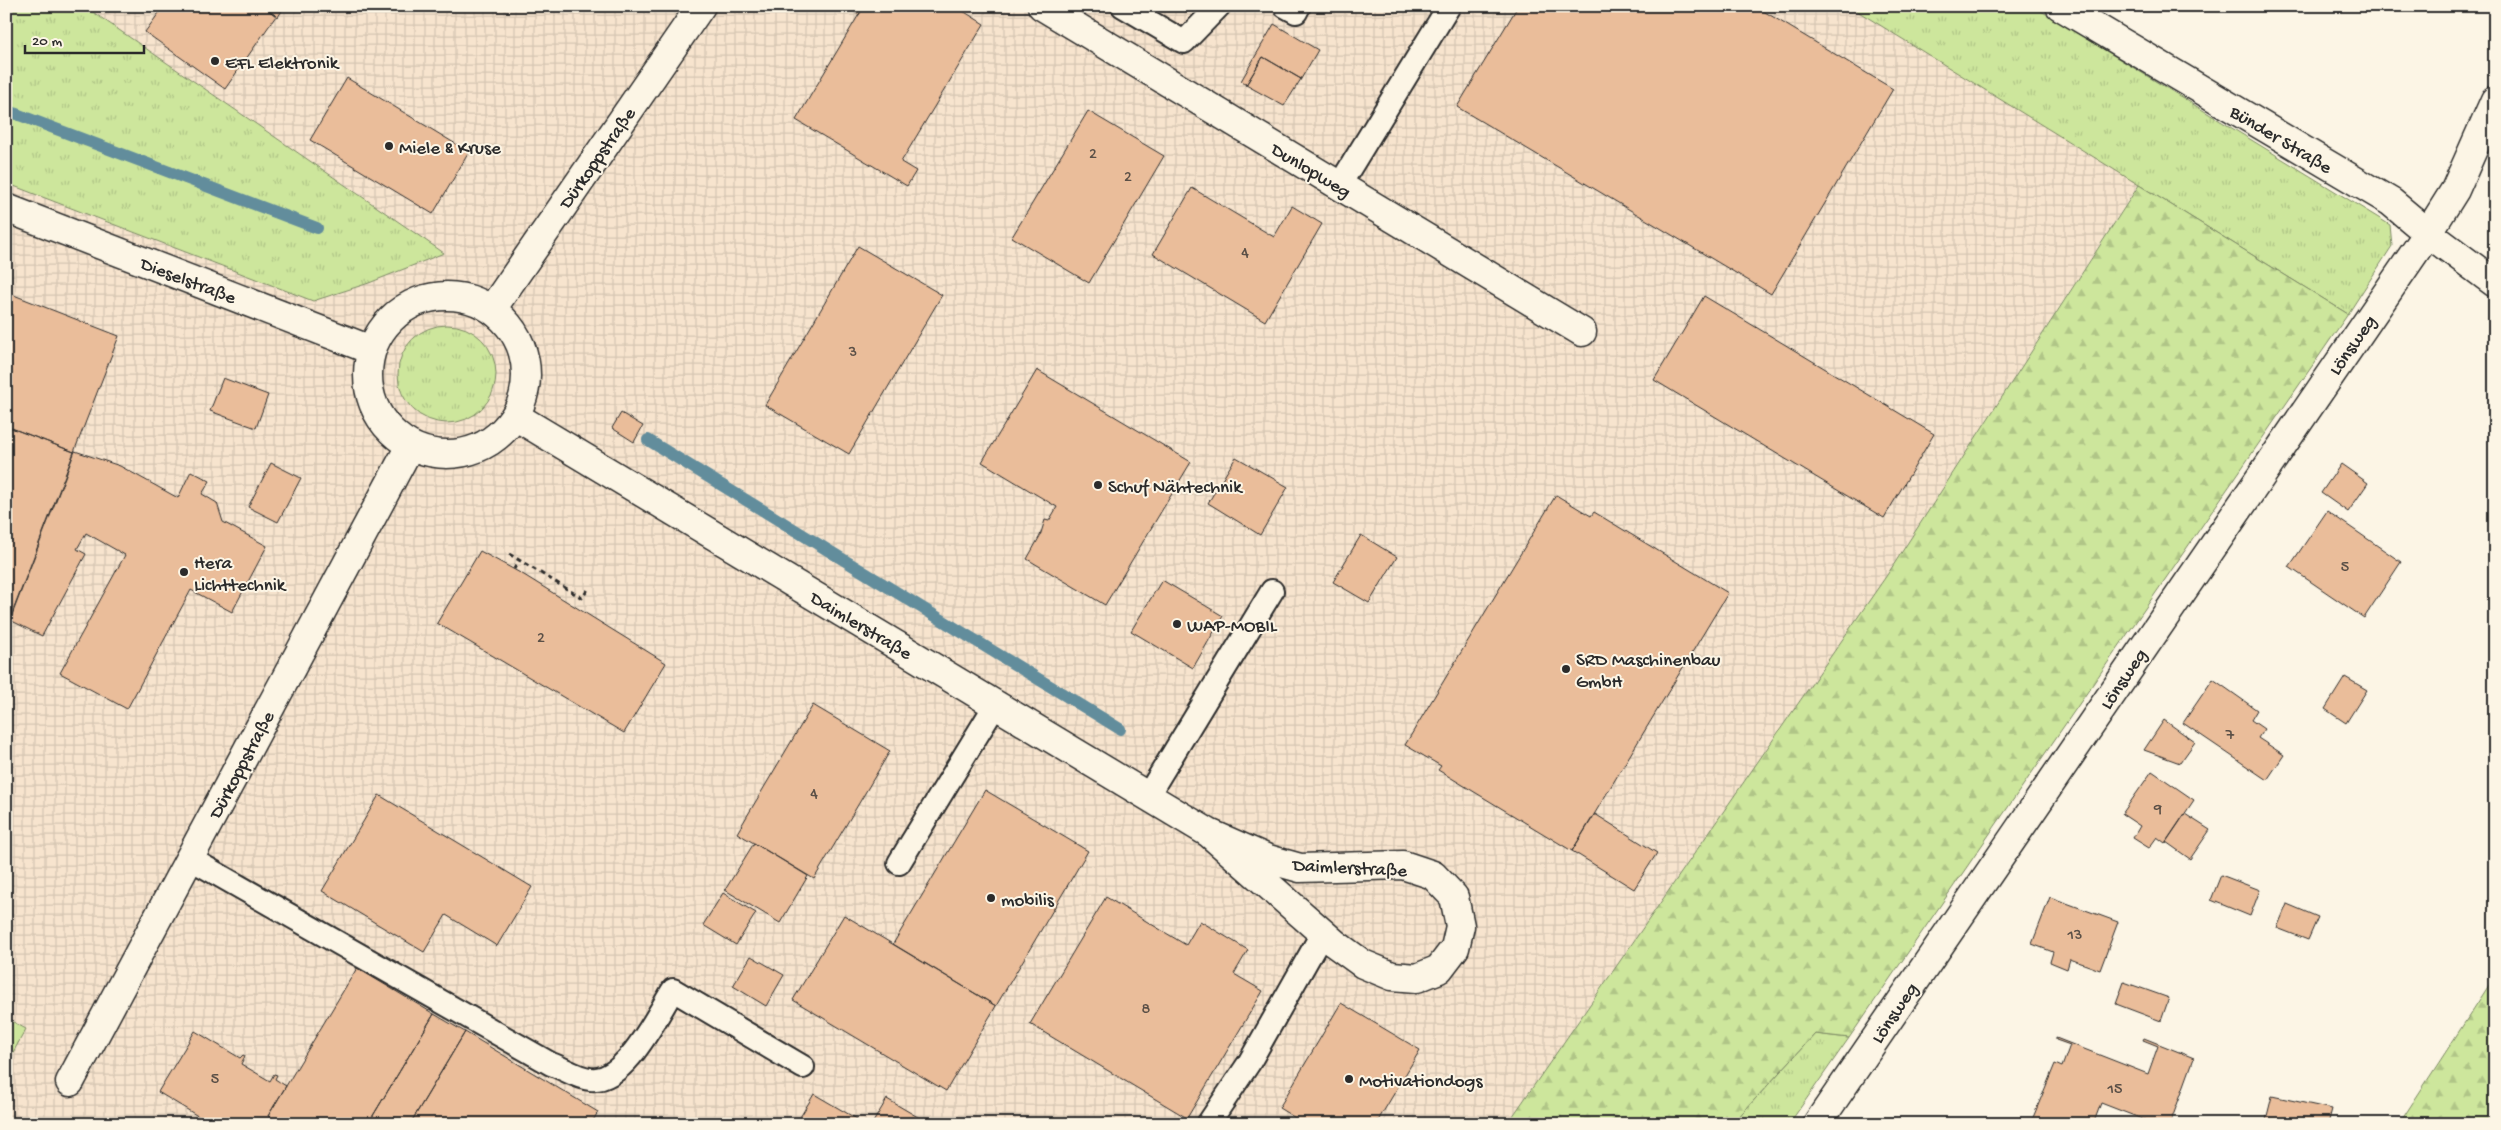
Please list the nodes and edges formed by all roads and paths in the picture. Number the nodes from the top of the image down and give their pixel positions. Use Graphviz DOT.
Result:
graph roads {
  1 [pos="701,6"];
  2 [pos="1042,6"];
  3 [pos="1123,6"];
  4 [pos="1219,6"];
  5 [pos="1285,6"];
  6 [pos="1299,6"];
  7 [pos="1448,6"];
  8 [pos="2060,6"];
  9 [pos="2495,100"];
  10 [pos="1339,186"];
  11 [pos="6,208"];
  12 [pos="2428,234"];
  13 [pos="2495,283"];
  14 [pos="492,309"];
  15 [pos="1582,332"];
  16 [pos="372,350"];
  17 [pos="514,416"];
  18 [pos="410,446"];
  19 [pos="508,554"];
  20 [pos="520,560"];
  21 [pos="514,569"];
  22 [pos="589,588"];
  23 [pos="1272,591"];
  24 [pos="996,704"];
  25 [pos="1148,796"];
  26 [pos="1209,833"];
  27 [pos="189,858"];
  28 [pos="899,863"];
  29 [pos="1323,932"];
  30 [pos="803,1066"];
  31 [pos="70,1082"];
  32 [pos="1208,1124"];
  33 [pos="1817,1124"];
  1 -- 14 [label="street, Dürkoppstraße"];
  2 -- 10 [label="street, Dunlopweg"];
  3 -- 4 [label="lane"];
  5 -- 6 [label="lane"];
  7 -- 10 [label="lane"];
  8 -- 12 [label="street, Bünder Straße"];
  9 -- 12 [label="street, Lönsweg"];
  10 -- 15 [label="street, Dunlopweg"];
  11 -- 16 [label="street, Dieselstraße"];
  12 -- 13 [label="street, Bünder Straße"];
  12 -- 33 [label="street, Lönsweg"];
  14 -- 16 [label="street"];
  14 -- 17 [label="street"];
  16 -- 18 [label="street"];
  17 -- 18 [label="street"];
  17 -- 24 [label="street, Daimlerstraße"];
  18 -- 27 [label="street, Dürkoppstraße"];
  19 -- 20 [label="path"];
  20 -- 21 [label="path"];
  20 -- 22 [label="path"];
  23 -- 25 [label="lane"];
  24 -- 25 [label="street, Daimlerstraße"];
  24 -- 28 [label="lane"];
  25 -- 26 [label="street, Daimlerstraße"];
  26 -- 29 [label="street, Daimlerstraße"];
  26 -- 29 [label="street, Daimlerstraße"];
  27 -- 30 [label="lane"];
  27 -- 31 [label="street, Dürkoppstraße"];
  29 -- 32 [label="lane"];
}
